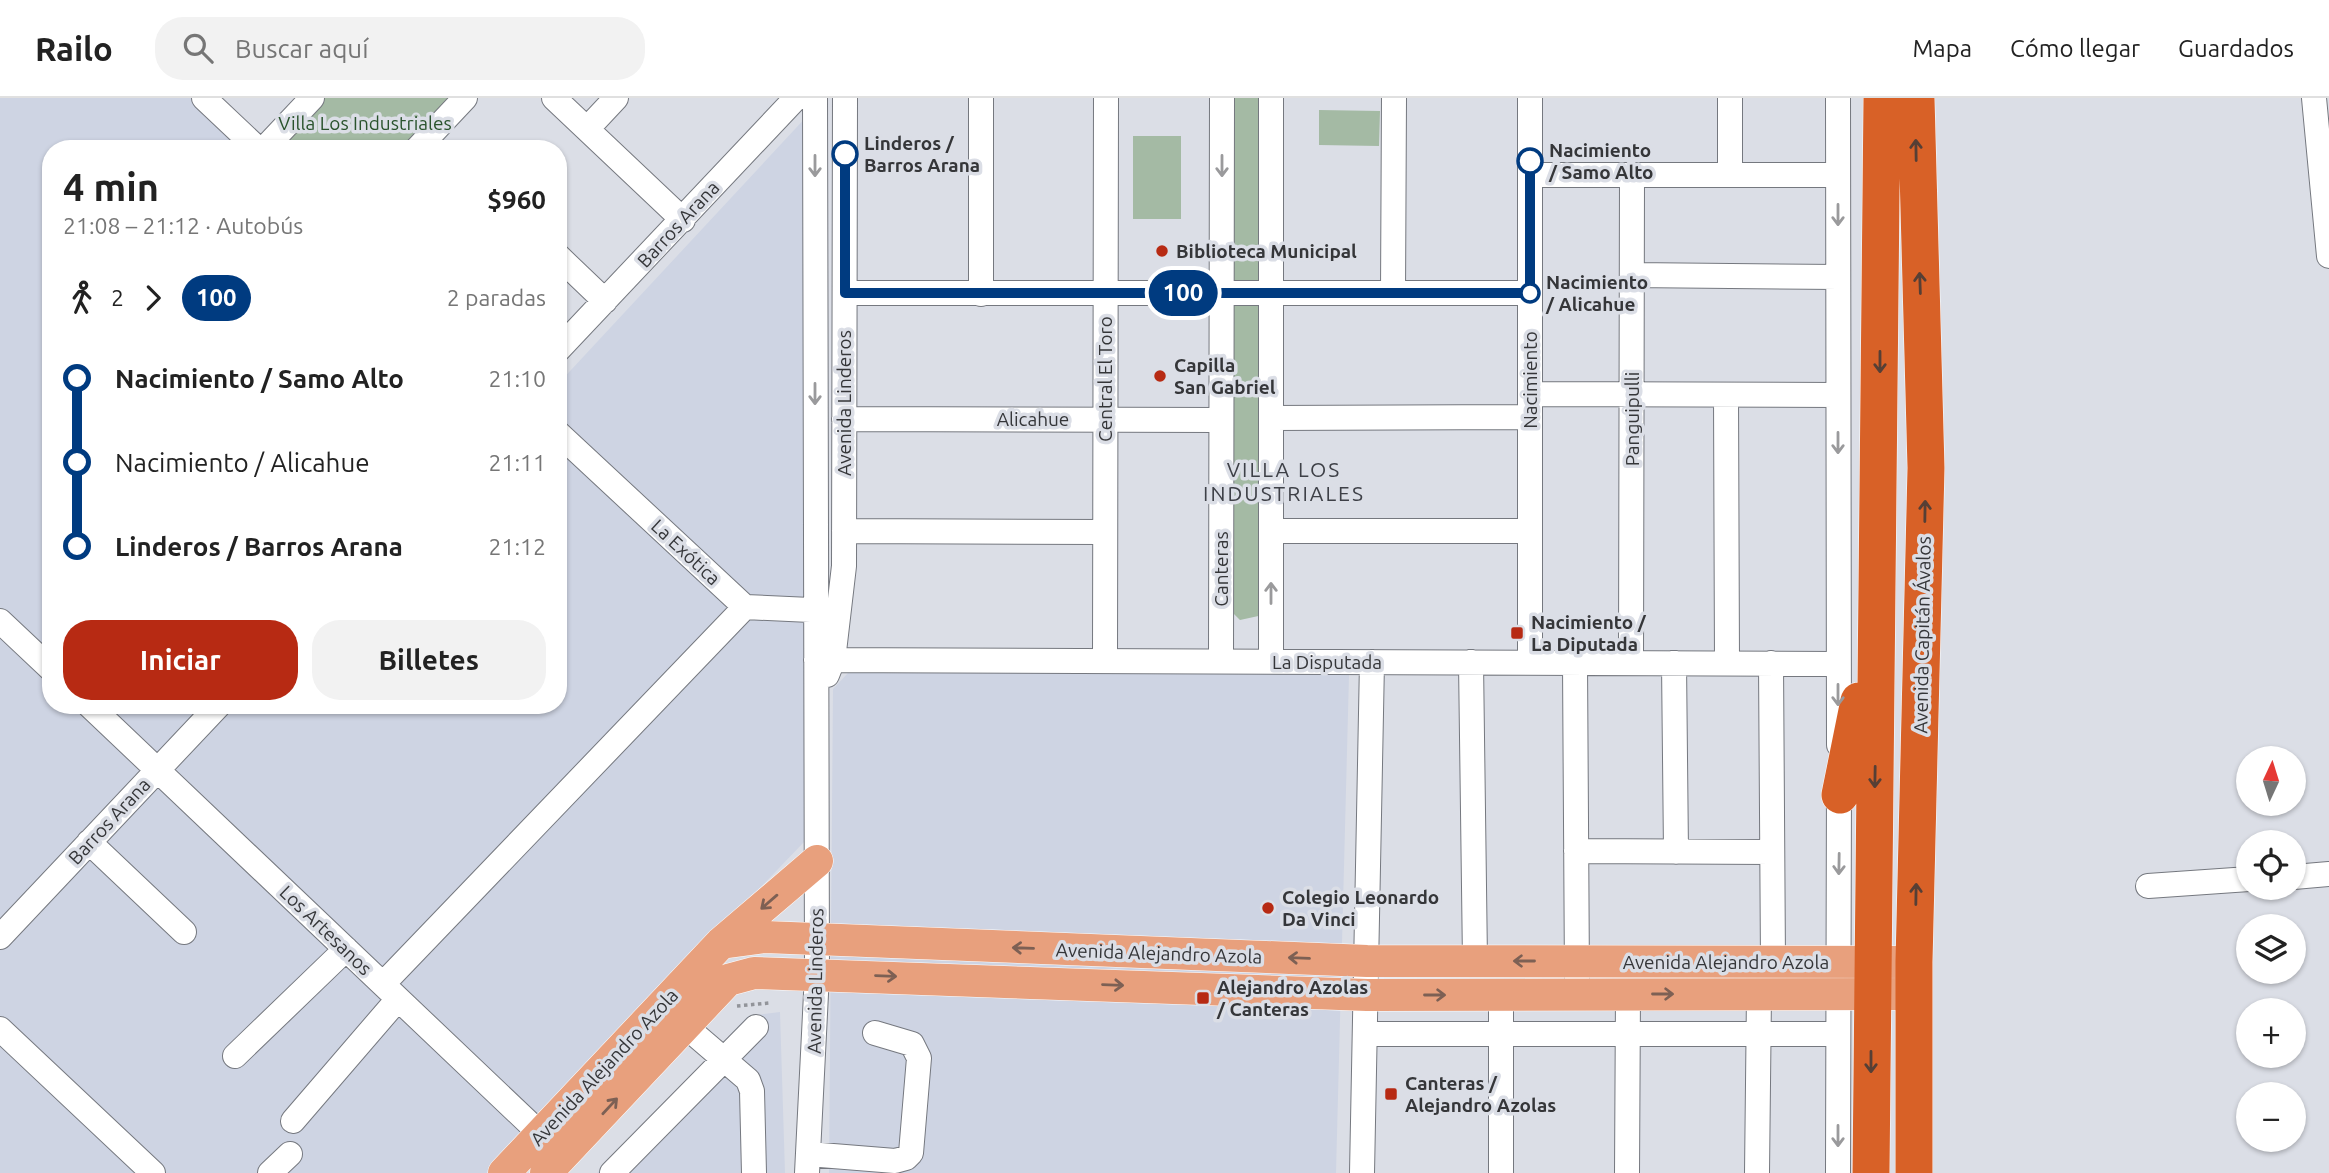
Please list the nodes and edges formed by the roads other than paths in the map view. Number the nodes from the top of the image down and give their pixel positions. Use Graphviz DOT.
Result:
graph roads {
  1 [pos="204,98"];
  2 [pos="312,98"];
  3 [pos="465,98"];
  4 [pos="554,98"];
  5 [pos="616,98"];
  6 [pos="796,98"];
  7 [pos="815,98"];
  8 [pos="845,98"];
  9 [pos="981,98"];
  10 [pos="1106,98"];
  11 [pos="1222,98"];
  12 [pos="1271,98"];
  13 [pos="1394,98"];
  14 [pos="1530,98"];
  15 [pos="1730,98"];
  16 [pos="1838,98"];
  17 [pos="1882,98"];
  18 [pos="1916,98"];
  19 [pos="2314,98"];
  20 [pos="586,128"];
  21 [pos="248,140"];
  22 [pos="272,140"];
  23 [pos="435,140"];
  24 [pos="1530,175"];
  25 [pos="1730,175"];
  26 [pos="1838,175"];
  27 [pos="1632,176"];
  28 [pos="683,219"];
  29 [pos="2329,256"];
  30 [pos="567,265"];
  31 [pos="1632,275"];
  32 [pos="1838,276"];
  33 [pos="845,293"];
  34 [pos="1105,293"];
  35 [pos="1221,293"];
  36 [pos="1271,293"];
  37 [pos="1393,293"];
  38 [pos="1530,293"];
  39 [pos="981,294"];
  40 [pos="605,301"];
  41 [pos="567,341"];
  42 [pos="1632,394"];
  43 [pos="1726,395"];
  44 [pos="1838,396"];
  45 [pos="1530,406"];
  46 [pos="1271,418"];
  47 [pos="844,419"];
  48 [pos="1105,419"];
  49 [pos="1221,420"];
  50 [pos="567,441"];
  51 [pos="844,531"];
  52 [pos="1105,531"];
  53 [pos="1271,531"];
  54 [pos="1530,531"];
  55 [pos="745,607"];
  56 [pos="828,610"];
  57 [pos="1877,611"];
  58 [pos="0,621"];
  59 [pos="824,660"];
  60 [pos="42,661"];
  61 [pos="1105,661"];
  62 [pos="1221,661"];
  63 [pos="1271,661"];
  64 [pos="1372,662"];
  65 [pos="1471,662"];
  66 [pos="1530,663"];
  67 [pos="1575,663"];
  68 [pos="1631,663"];
  69 [pos="1674,663"];
  70 [pos="1727,663"];
  71 [pos="1771,663"];
  72 [pos="1838,664"];
  73 [pos="98,714"];
  74 [pos="210,714"];
  75 [pos="157,770"];
  76 [pos="1840,795"];
  77 [pos="89,842"];
  78 [pos="1576,851"];
  79 [pos="1676,852"];
  80 [pos="1772,852"];
  81 [pos="817,861"];
  82 [pos="2329,874"];
  83 [pos="2306,876"];
  84 [pos="2236,880"];
  85 [pos="2148,886"];
  86 [pos="184,932"];
  87 [pos="0,937"];
  88 [pos="817,940"];
  89 [pos="721,943"];
  90 [pos="346,949"];
  91 [pos="1367,961"];
  92 [pos="1475,961"];
  93 [pos="1577,962"];
  94 [pos="1773,962"];
  95 [pos="817,974"];
  96 [pos="1855,978"];
  97 [pos="1914,978"];
  98 [pos="391,992"];
  99 [pos="1577,994"];
  100 [pos="1628,994"];
  101 [pos="1759,994"];
  102 [pos="1367,995"];
  103 [pos="1501,995"];
  104 [pos="685,1026"];
  105 [pos="756,1027"];
  106 [pos="0,1029"];
  107 [pos="875,1033"];
  108 [pos="1366,1034"];
  109 [pos="1501,1034"];
  110 [pos="1628,1034"];
  111 [pos="1758,1034"];
  112 [pos="1838,1034"];
  113 [pos="235,1056"];
  114 [pos="724,1058"];
  115 [pos="293,1121"];
  116 [pos="290,1154"];
  117 [pos="550,1154"];
  118 [pos="807,1164"];
  119 [pos="153,1173"];
  120 [pos="270,1173"];
  121 [pos="504,1173"];
  122 [pos="612,1173"];
  123 [pos="754,1173"];
  124 [pos="1362,1173"];
  125 [pos="1501,1173"];
  126 [pos="1627,1173"];
  127 [pos="1757,1173"];
  128 [pos="1838,1173"];
  129 [pos="1871,1173"];
  130 [pos="1914,1173"];
  1 -- 21 [label="street"];
  2 -- 22 [label="street"];
  3 -- 23 [label="street"];
  4 -- 20 [label="street"];
  5 -- 20 [label="street"];
  6 -- 28 [label="street, Barros Arana"];
  7 -- 56 [label="street, Avenida Linderos, one-way"];
  8 -- 33 [label="street, Avenida Linderos"];
  9 -- 39 [label="street"];
  10 -- 34 [label="street, Central El Toro"];
  11 -- 35 [label="street, Canteras, one-way"];
  12 -- 36 [label="street"];
  13 -- 37 [label="street"];
  14 -- 24 [label="street, Nacimiento"];
  15 -- 25 [label="street"];
  16 -- 26 [label="street"];
  17 -- 57 [label="highway, one-way"];
  97 -- 18 [label="highway, Avenida Capitán Ávalos, one-way"];
  19 -- 29 [label="street"];
  20 -- 28 [label="street"];
  24 -- 27 [label="street"];
  24 -- 38 [label="street, Nacimiento"];
  25 -- 26 [label="street"];
  25 -- 27 [label="street"];
  26 -- 32 [label="street, one-way"];
  27 -- 31 [label="street, Panguipulli"];
  28 -- 40 [label="street, Barros Arana"];
  30 -- 40 [label="street"];
  31 -- 32 [label="street"];
  31 -- 42 [label="street, Panguipulli"];
  32 -- 44 [label="street"];
  33 -- 39 [label="street"];
  33 -- 47 [label="street, Avenida Linderos"];
  34 -- 35 [label="street"];
  34 -- 39 [label="street"];
  34 -- 48 [label="street, Central El Toro"];
  35 -- 36 [label="street"];
  35 -- 49 [label="street, Canteras"];
  36 -- 37 [label="street"];
  36 -- 46 [label="street"];
  37 -- 38 [label="street"];
  38 -- 45 [label="street, Nacimiento"];
  40 -- 41 [label="street, Barros Arana"];
  42 -- 43 [label="street"];
  42 -- 45 [label="street"];
  42 -- 68 [label="street, Panguipulli"];
  43 -- 44 [label="street"];
  43 -- 70 [label="street"];
  44 -- 72 [label="street, one-way"];
  45 -- 46 [label="street"];
  45 -- 54 [label="street, Nacimiento"];
  46 -- 53 [label="street"];
  47 -- 48 [label="street, Alicahue"];
  47 -- 51 [label="street, Avenida Linderos"];
  48 -- 49 [label="street, Alicahue"];
  48 -- 52 [label="street, Central El Toro"];
  49 -- 62 [label="street, Canteras"];
  50 -- 55 [label="street, La Exótica"];
  51 -- 52 [label="street"];
  51 -- 56 [label="street, Avenida Linderos"];
  52 -- 61 [label="street, Central El Toro"];
  53 -- 54 [label="street"];
  63 -- 53 [label="street, one-way"];
  54 -- 66 [label="street, Nacimiento"];
  55 -- 56 [label="street"];
  55 -- 98 [label="street"];
  56 -- 59 [label="street, Avenida Linderos"];
  57 -- 76 [label="highway"];
  57 -- 96 [label="highway, one-way"];
  58 -- 60 [label="street"];
  59 -- 61 [label="street, La Disputada"];
  59 -- 81 [label="street, Avenida Linderos"];
  61 -- 62 [label="street, La Disputada"];
  62 -- 63 [label="street, La Disputada"];
  63 -- 64 [label="street, La Disputada"];
  64 -- 65 [label="street, La Disputada"];
  64 -- 91 [label="street"];
  65 -- 66 [label="street, La Disputada"];
  65 -- 92 [label="street"];
  66 -- 67 [label="street, La Disputada"];
  67 -- 68 [label="street, La Disputada"];
  67 -- 78 [label="street"];
  68 -- 69 [label="street, La Disputada"];
  69 -- 70 [label="street, La Disputada"];
  69 -- 79 [label="street"];
  70 -- 71 [label="street, La Disputada"];
  71 -- 72 [label="street, La Disputada"];
  71 -- 80 [label="street"];
  72 -- 76 [label="street, one-way"];
  73 -- 75 [label="street, Los Artesanos"];
  74 -- 75 [label="street, Barros Arana"];
  75 -- 77 [label="street, Barros Arana"];
  75 -- 90 [label="street, Los Artesanos"];
  76 -- 96 [label="street, one-way"];
  77 -- 86 [label="street"];
  77 -- 87 [label="street, Barros Arana"];
  78 -- 79 [label="street"];
  78 -- 93 [label="street"];
  79 -- 80 [label="street"];
  80 -- 94 [label="street"];
  81 -- 88 [label="street, Avenida Linderos"];
  81 -- 89 [label="main road, one-way"];
  82 -- 83 [label="street"];
  84 -- 85 [label="street"];
  88 -- 89 [label="main road, Avenida Alejandro Azola"];
  91 -- 88 [label="main road, Avenida Alejandro Azola, one-way"];
  88 -- 95 [label="street, Avenida Linderos"];
  89 -- 117 [label="main road, Avenida Alejandro Azola"];
  90 -- 98 [label="street, Los Artesanos"];
  90 -- 113 [label="street"];
  91 -- 92 [label="main road, Avenida Alejandro Azola"];
  91 -- 102 [label="street"];
  93 -- 92 [label="main road, Avenida Alejandro Azola, one-way"];
  93 -- 94 [label="main road, Avenida Alejandro Azola"];
  93 -- 99 [label="street"];
  94 -- 96 [label="main road, Avenida Alejandro Azola"];
  95 -- 102 [label="main road, Avenida Alejandro Azola, one-way"];
  95 -- 104 [label="main road, Avenida Alejandro Azola"];
  95 -- 118 [label="street, Avenida Linderos"];
  96 -- 97 [label="main road, Avenida Alejandro Azola"];
  96 -- 101 [label="main road, Avenida Alejandro Azola"];
  96 -- 112 [label="street"];
  96 -- 129 [label="highway, one-way"];
  97 -- 130 [label="highway, Avenida Capitán Ávalos"];
  98 -- 115 [label="street"];
  98 -- 117 [label="street, Los Artesanos"];
  99 -- 100 [label="main road, Avenida Alejandro Azola"];
  99 -- 103 [label="main road, Avenida Alejandro Azola"];
  100 -- 101 [label="main road, Avenida Alejandro Azola, one-way"];
  100 -- 110 [label="street"];
  101 -- 111 [label="street"];
  102 -- 103 [label="main road, Avenida Alejandro Azola, one-way"];
  102 -- 108 [label="street"];
  103 -- 109 [label="street"];
  104 -- 114 [label="street"];
  117 -- 104 [label="main road, Avenida Alejandro Azola, one-way"];
  105 -- 114 [label="street"];
  106 -- 119 [label="street"];
  107 -- 118 [label="street"];
  108 -- 109 [label="street"];
  108 -- 124 [label="street"];
  109 -- 110 [label="street"];
  109 -- 125 [label="street"];
  110 -- 111 [label="street"];
  110 -- 126 [label="street"];
  111 -- 112 [label="street"];
  111 -- 127 [label="street"];
  112 -- 128 [label="street, one-way"];
  114 -- 122 [label="street"];
  114 -- 123 [label="street"];
  116 -- 120 [label="street"];
  117 -- 121 [label="main road, Avenida Alejandro Azola"];
}
